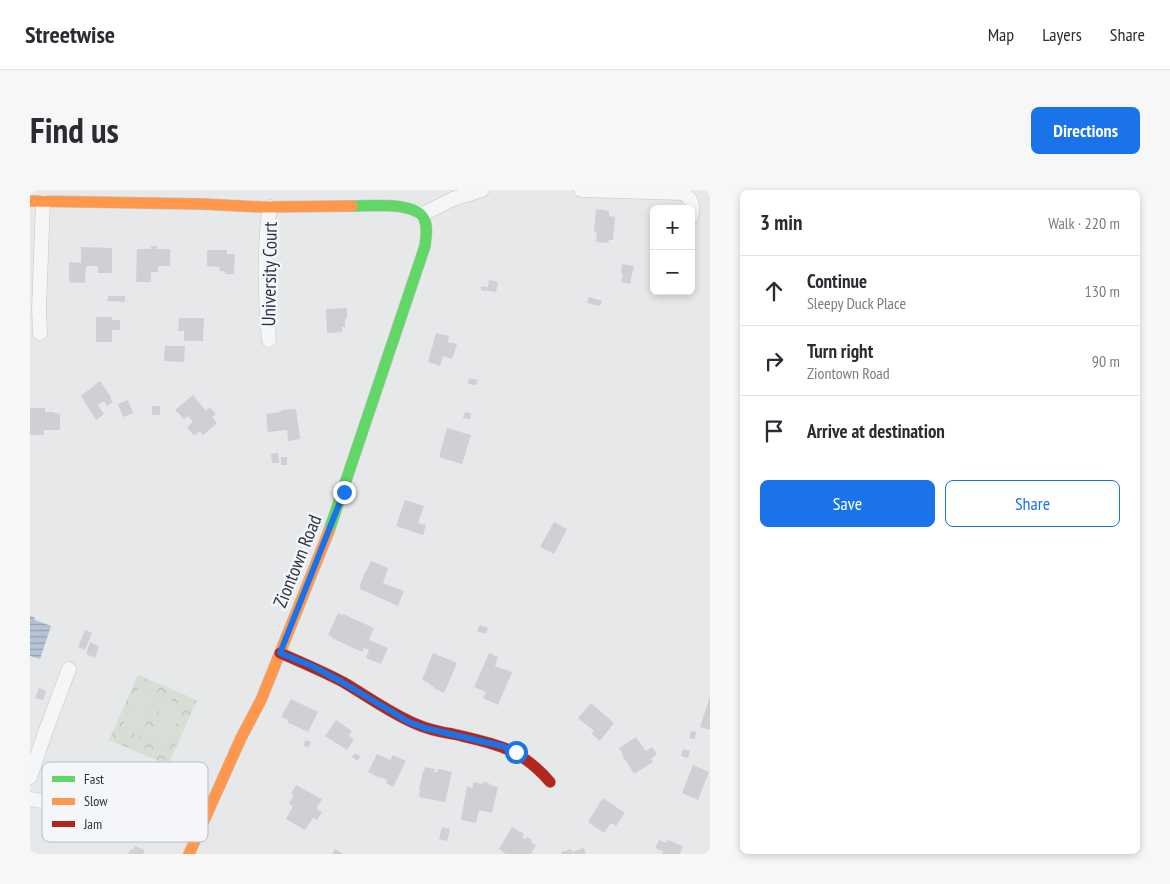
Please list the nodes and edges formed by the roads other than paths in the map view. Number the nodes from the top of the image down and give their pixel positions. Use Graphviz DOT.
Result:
graph roads {
  1 [pos="482,190"];
  2 [pos="581,190"];
  3 [pos="37,201"];
  4 [pos="692,205"];
  5 [pos="270,207"];
  6 [pos="422,215"];
  7 [pos="40,333"];
  8 [pos="269,340"];
  9 [pos="280,653"];
  10 [pos="69,669"];
  11 [pos="30,777"];
  12 [pos="550,782"];
  13 [pos="208,812"];
  14 [pos="194,842"];
  15 [pos="189,854"];
  1 -- 6 [label="street"];
  2 -- 4 [label="street"];
  3 -- 5 [label="street"];
  3 -- 7 [label="street"];
  5 -- 6 [label="street"];
  5 -- 8 [label="street, University Court"];
  6 -- 9 [label="street, Ziontown Road"];
  9 -- 12 [label="street"];
  9 -- 13 [label="street, Ziontown Road"];
  10 -- 11 [label="street"];
  14 -- 15 [label="street, Ziontown Road"];
}
